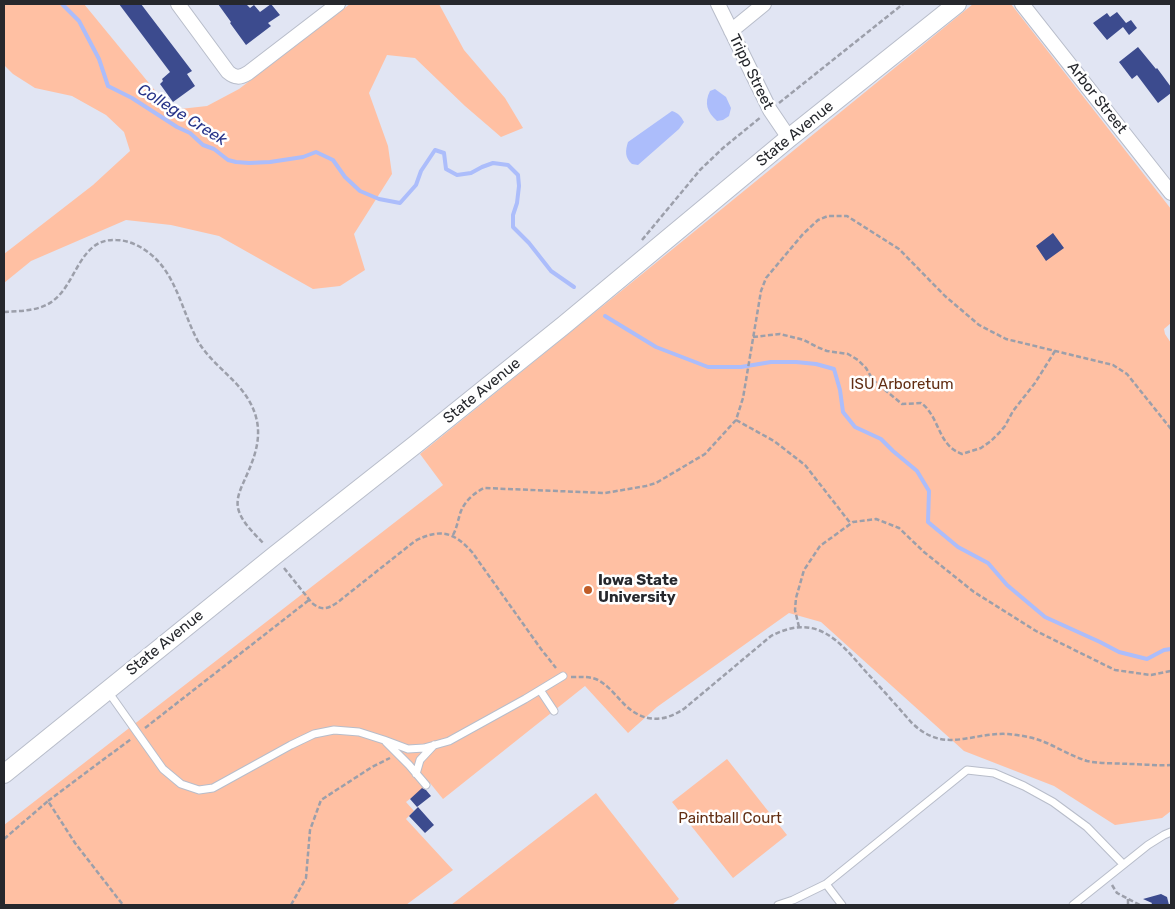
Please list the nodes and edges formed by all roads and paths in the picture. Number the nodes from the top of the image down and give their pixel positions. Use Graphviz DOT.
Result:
graph roads {
  1 [pos="178,4"];
  2 [pos="338,4"];
  3 [pos="718,4"];
  4 [pos="764,4"];
  5 [pos="903,4"];
  6 [pos="957,4"];
  7 [pos="1022,4"];
  8 [pos="731,30"];
  9 [pos="776,105"];
  10 [pos="764,115"];
  11 [pos="789,138"];
  12 [pos="1171,193"];
  13 [pos="637,244"];
  14 [pos="4,312"];
  15 [pos="753,337"];
  16 [pos="1055,351"];
  17 [pos="736,420"];
  18 [pos="1171,429"];
  19 [pos="850,524"];
  20 [pos="453,535"];
  21 [pos="264,544"];
  22 [pos="283,566"];
  23 [pos="309,600"];
  24 [pos="798,627"];
  25 [pos="1171,671"];
  26 [pos="563,676"];
  27 [pos="107,690"];
  28 [pos="540,690"];
  29 [pos="554,711"];
  30 [pos="138,734"];
  31 [pos="384,740"];
  32 [pos="435,745"];
  33 [pos="398,754"];
  34 [pos="1171,765"];
  35 [pos="4,774"];
  36 [pos="416,774"];
  37 [pos="426,785"];
  38 [pos="48,801"];
  39 [pos="1171,832"];
  40 [pos="4,838"];
  41 [pos="1123,864"];
  42 [pos="1106,878"];
  43 [pos="826,884"];
  44 [pos="1128,899"];
  45 [pos="122,905"];
  46 [pos="292,905"];
  47 [pos="778,905"];
  48 [pos="842,905"];
  49 [pos="1073,905"];
  50 [pos="1128,905"];
  51 [pos="1140,905"];
  1 -- 2 [label="street"];
  3 -- 8 [label="street, Tripp Street"];
  4 -- 8 [label="street"];
  5 -- 9 [label="path"];
  6 -- 11 [label="street, State Avenue"];
  7 -- 12 [label="street, Arbor Street"];
  8 -- 11 [label="street, Tripp Street"];
  10 -- 13 [label="path"];
  11 -- 27 [label="street, State Avenue"];
  14 -- 21 [label="path"];
  15 -- 16 [label="path"];
  15 -- 16 [label="path"];
  15 -- 17 [label="path"];
  16 -- 18 [label="path"];
  17 -- 19 [label="path"];
  17 -- 20 [label="path"];
  19 -- 24 [label="path"];
  19 -- 25 [label="path"];
  20 -- 23 [label="path"];
  20 -- 26 [label="path"];
  22 -- 23 [label="path"];
  23 -- 30 [label="path"];
  24 -- 26 [label="path"];
  24 -- 34 [label="path"];
  26 -- 28 [label="lane"];
  27 -- 30 [label="lane"];
  27 -- 35 [label="street, State Avenue"];
  28 -- 29 [label="lane"];
  28 -- 32 [label="lane"];
  30 -- 31 [label="lane"];
  30 -- 38 [label="path"];
  31 -- 32 [label="lane"];
  31 -- 33 [label="lane"];
  32 -- 36 [label="lane"];
  33 -- 36 [label="lane"];
  33 -- 46 [label="path"];
  36 -- 37 [label="lane"];
  38 -- 40 [label="path"];
  38 -- 45 [label="path"];
  39 -- 41 [label="lane"];
  41 -- 42 [label="lane"];
  41 -- 43 [label="lane"];
  42 -- 44 [label="path"];
  42 -- 49 [label="lane"];
  43 -- 47 [label="lane"];
  43 -- 48 [label="lane"];
  44 -- 50 [label="path"];
  44 -- 51 [label="path"];
}
